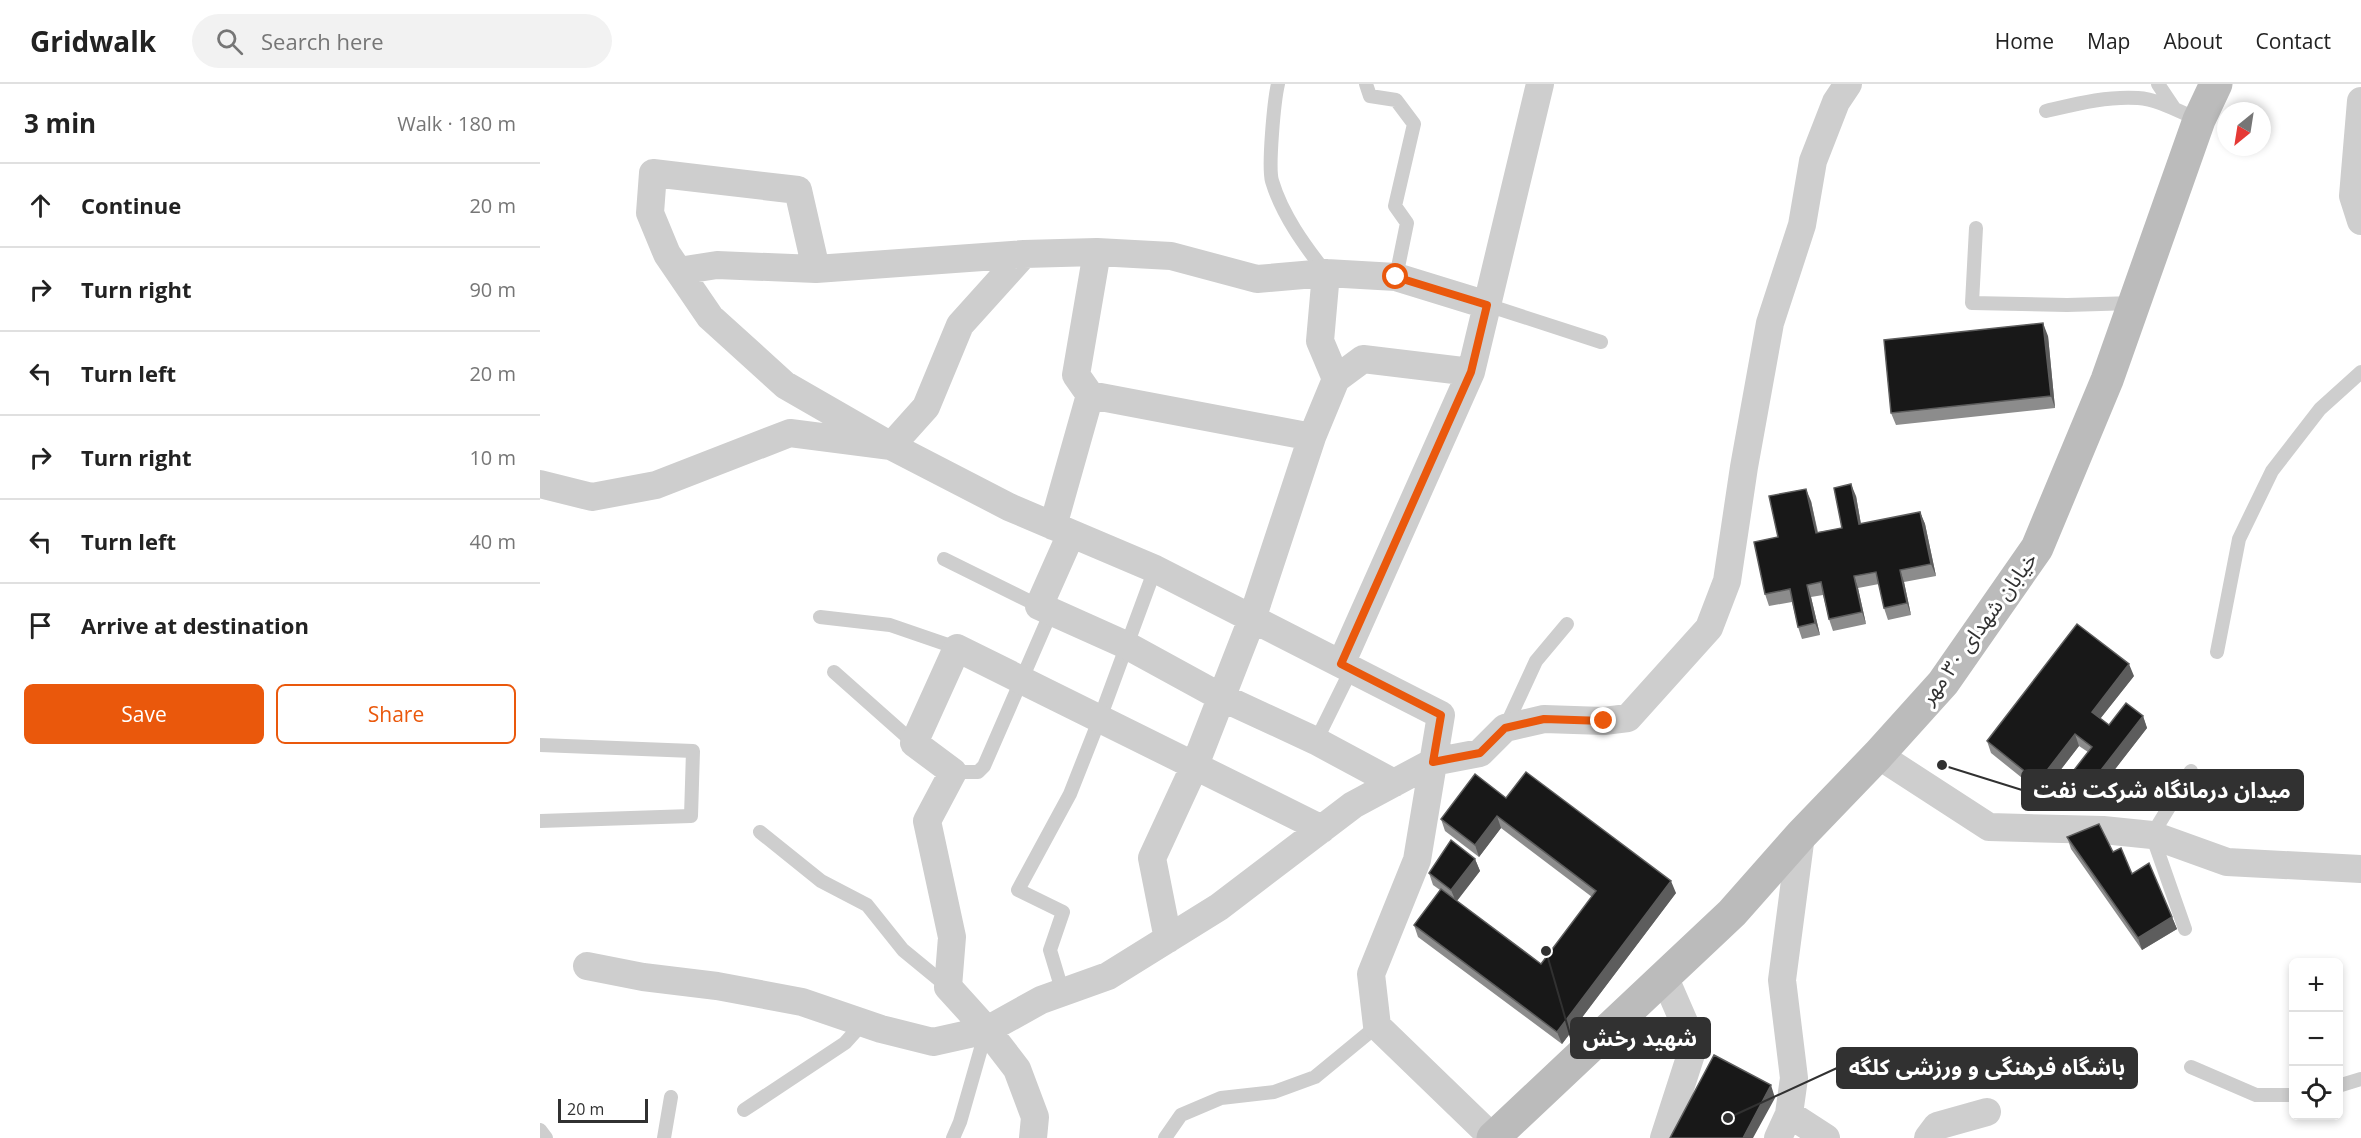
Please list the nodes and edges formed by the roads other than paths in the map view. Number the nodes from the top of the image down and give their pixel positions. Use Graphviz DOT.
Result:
graph roads {
  1 [pos="1278,84"];
  2 [pos="1366,84"];
  3 [pos="1540,84"];
  4 [pos="1848,84"];
  5 [pos="2158,84"];
  6 [pos="2217,84"];
  7 [pos="2361,101"];
  8 [pos="2046,111"];
  9 [pos="2186,114"];
  10 [pos="2358,204"];
  11 [pos="1976,228"];
  12 [pos="1097,252"];
  13 [pos="1024,254"];
  14 [pos="816,269"];
  15 [pos="679,271"];
  16 [pos="1326,273"];
  17 [pos="1396,277"];
  18 [pos="2134,303"];
  19 [pos="1487,305"];
  20 [pos="1601,342"];
  21 [pos="1471,372"];
  22 [pos="2361,372"];
  23 [pos="1336,379"];
  24 [pos="1090,395"];
  25 [pos="1312,437"];
  26 [pos="891,446"];
  27 [pos="540,484"];
  28 [pos="1062,530"];
  29 [pos="944,559"];
  30 [pos="1155,569"];
  31 [pos="1045,609"];
  32 [pos="820,617"];
  33 [pos="1252,619"];
  34 [pos="1566,624"];
  35 [pos="1126,645"];
  36 [pos="957,648"];
  37 [pos="2217,652"];
  38 [pos="1346,667"];
  39 [pos="834,672"];
  40 [pos="1020,679"];
  41 [pos="1221,697"];
  42 [pos="1100,718"];
  43 [pos="1505,728"];
  44 [pos="1316,741"];
  45 [pos="914,743"];
  46 [pos="540,744"];
  47 [pos="1878,755"];
  48 [pos="1433,762"];
  49 [pos="1195,765"];
  50 [pos="2191,771"];
  51 [pos="953,772"];
  52 [pos="1394,783"];
  53 [pos="540,821"];
  54 [pos="1322,829"];
  55 [pos="760,832"];
  56 [pos="1801,835"];
  57 [pos="2152,835"];
  58 [pos="2361,869"];
  59 [pos="2185,929"];
  60 [pos="1168,939"];
  61 [pos="587,966"];
  62 [pos="1664,976"];
  63 [pos="948,987"];
  64 [pos="1063,993"];
  65 [pos="864,1023"];
  66 [pos="1377,1026"];
  67 [pos="987,1030"];
  68 [pos="2191,1067"];
  69 [pos="2361,1079"];
  70 [pos="2343,1084"];
  71 [pos="2289,1095"];
  72 [pos="671,1097"];
  73 [pos="744,1110"];
  74 [pos="1987,1112"];
  75 [pos="1784,1126"];
  76 [pos="540,1130"];
  77 [pos="546,1138"];
  78 [pos="664,1138"];
  79 [pos="953,1138"];
  80 [pos="1033,1138"];
  81 [pos="1165,1138"];
  82 [pos="1493,1138"];
  83 [pos="1664,1138"];
  84 [pos="1826,1138"];
  85 [pos="1928,1138"];
  1 -- 16 [label="lane"];
  2 -- 17 [label="lane"];
  3 -- 19 [label="street"];
  4 -- 43 [label="street"];
  5 -- 9 [label="lane"];
  6 -- 9 [label="main road, خیابان شهدای ۳۰ مهر"];
  7 -- 10 [label="street"];
  8 -- 9 [label="lane"];
  9 -- 18 [label="main road, خیابان شهدای ۳۰ مهر"];
  11 -- 18 [label="lane"];
  12 -- 13 [label="street"];
  12 -- 16 [label="street"];
  12 -- 24 [label="street"];
  13 -- 14 [label="street"];
  13 -- 26 [label="street"];
  14 -- 15 [label="street"];
  14 -- 15 [label="street"];
  15 -- 26 [label="street"];
  16 -- 17 [label="street"];
  16 -- 23 [label="street"];
  17 -- 19 [label="street"];
  18 -- 47 [label="main road, خیابان شهدای ۳۰ مهر"];
  19 -- 20 [label="lane"];
  19 -- 21 [label="street"];
  21 -- 23 [label="street"];
  21 -- 38 [label="street"];
  22 -- 37 [label="lane"];
  23 -- 25 [label="street"];
  24 -- 25 [label="street"];
  24 -- 28 [label="street"];
  25 -- 33 [label="street"];
  26 -- 27 [label="street"];
  26 -- 28 [label="street"];
  28 -- 30 [label="street"];
  28 -- 31 [label="street"];
  29 -- 31 [label="lane"];
  30 -- 33 [label="street"];
  30 -- 35 [label="lane"];
  31 -- 35 [label="street"];
  31 -- 40 [label="lane"];
  32 -- 36 [label="lane"];
  33 -- 38 [label="street"];
  33 -- 41 [label="street"];
  34 -- 43 [label="lane"];
  35 -- 41 [label="street"];
  35 -- 42 [label="lane"];
  36 -- 40 [label="street"];
  36 -- 45 [label="street"];
  38 -- 44 [label="lane"];
  38 -- 48 [label="street"];
  39 -- 45 [label="lane"];
  40 -- 42 [label="street"];
  40 -- 51 [label="lane"];
  41 -- 44 [label="street"];
  41 -- 49 [label="street"];
  42 -- 49 [label="street"];
  42 -- 64 [label="lane"];
  43 -- 48 [label="street"];
  44 -- 52 [label="street"];
  45 -- 51 [label="street"];
  46 -- 53 [label="lane"];
  47 -- 56 [label="main road, خیابان شهدای ۳۰ مهر"];
  47 -- 57 [label="street"];
  48 -- 52 [label="street"];
  48 -- 66 [label="street"];
  49 -- 54 [label="street"];
  49 -- 60 [label="street"];
  50 -- 57 [label="lane"];
  51 -- 63 [label="street"];
  52 -- 54 [label="street"];
  54 -- 60 [label="street"];
  55 -- 63 [label="lane"];
  56 -- 62 [label="main road, خیابان شهدای ۳۰ مهر"];
  56 -- 75 [label="street"];
  57 -- 58 [label="street"];
  57 -- 59 [label="lane"];
  60 -- 64 [label="street"];
  61 -- 65 [label="street"];
  62 -- 82 [label="main road, خیابان شهدای ۳۰ مهر"];
  62 -- 83 [label="street"];
  63 -- 67 [label="street"];
  64 -- 67 [label="street"];
  65 -- 67 [label="street"];
  65 -- 73 [label="lane"];
  66 -- 81 [label="lane"];
  66 -- 82 [label="street"];
  67 -- 79 [label="lane"];
  67 -- 80 [label="street"];
  68 -- 71 [label="lane"];
  69 -- 70 [label="lane"];
  72 -- 78 [label="lane"];
  74 -- 85 [label="street"];
  75 -- 84 [label="street"];
  76 -- 77 [label="lane"];
}
